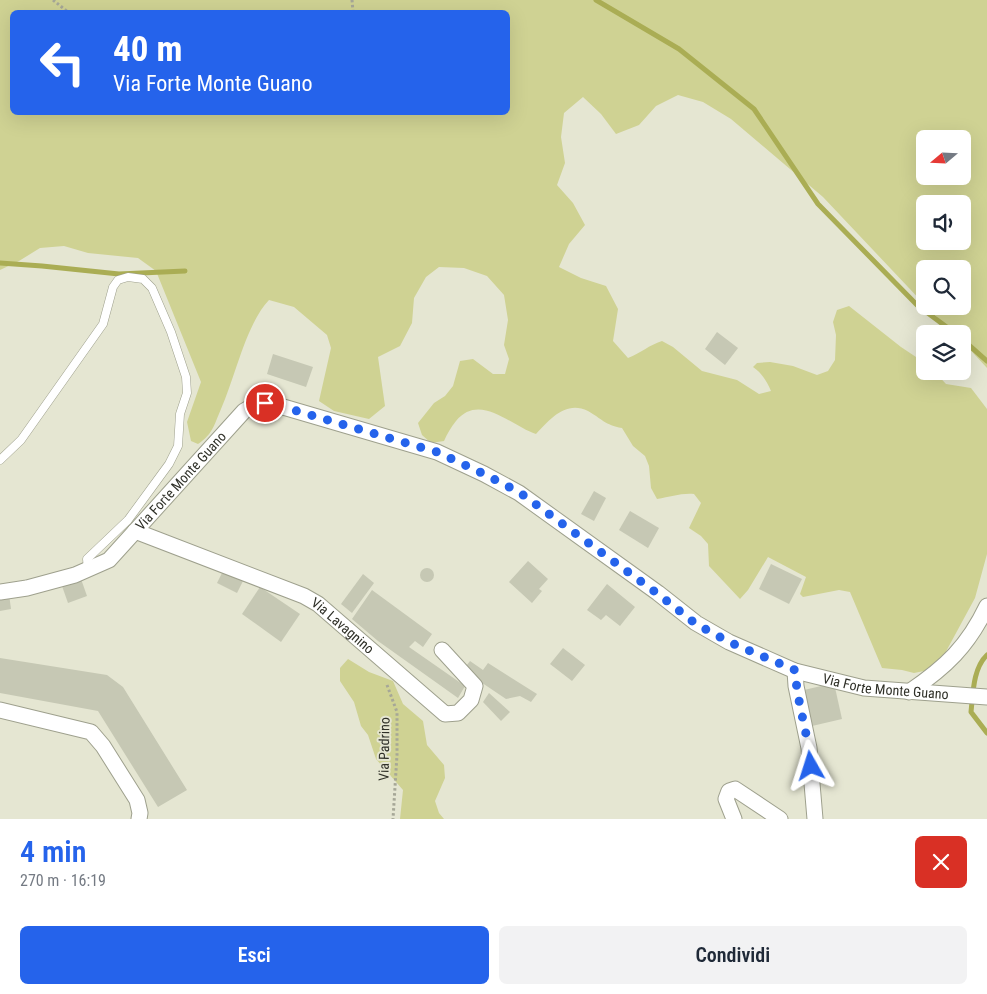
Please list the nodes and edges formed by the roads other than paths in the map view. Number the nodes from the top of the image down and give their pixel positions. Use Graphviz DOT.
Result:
graph roads {
  1 [pos="0,460"];
  2 [pos="135,531"];
  3 [pos="88,570"];
  4 [pos="0,592"];
  5 [pos="987,606"];
  6 [pos="442,650"];
  7 [pos="795,670"];
  8 [pos="910,692"];
  9 [pos="987,697"];
  10 [pos="0,710"];
  11 [pos="139,819"];
  12 [pos="734,819"];
  13 [pos="780,819"];
  14 [pos="815,819"];
  1 -- 3 [label="lane"];
  2 -- 3 [label="street, Via Forte Monte Guano"];
  2 -- 6 [label="street, Via Lavagnino"];
  2 -- 7 [label="street, Via Forte Monte Guano"];
  3 -- 4 [label="street, Via Forte Monte Guano"];
  5 -- 8 [label="street"];
  7 -- 8 [label="street, Via Forte Monte Guano"];
  7 -- 14 [label="street"];
  8 -- 9 [label="street, Via Forte Monte Guano"];
  10 -- 11 [label="street"];
  12 -- 13 [label="street"];
}
